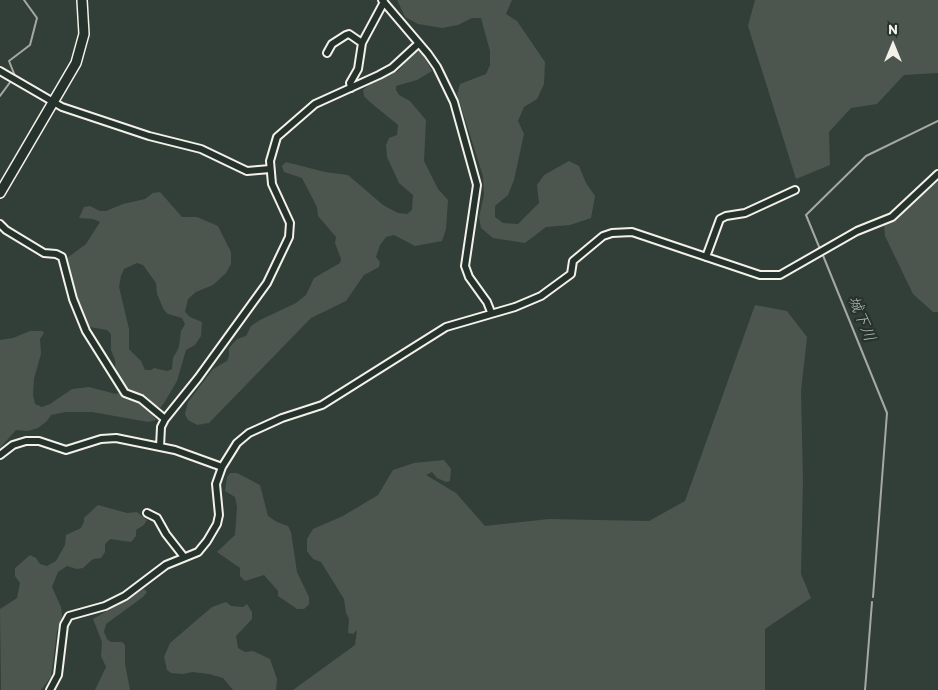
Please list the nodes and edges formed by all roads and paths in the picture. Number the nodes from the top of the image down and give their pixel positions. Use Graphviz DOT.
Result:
graph roads {
  1 [pos="82,0"];
  2 [pos="383,1"];
  3 [pos="362,43"];
  4 [pos="418,44"];
  5 [pos="328,53"];
  6 [pos="0,70"];
  7 [pos="351,88"];
  8 [pos="55,102"];
  9 [pos="270,169"];
  10 [pos="938,174"];
  11 [pos="795,190"];
  12 [pos="0,193"];
  13 [pos="0,224"];
  14 [pos="706,257"];
  15 [pos="491,312"];
  16 [pos="164,419"];
  17 [pos="160,447"];
  18 [pos="0,455"];
  19 [pos="222,467"];
  20 [pos="147,513"];
  21 [pos="184,557"];
  22 [pos="50,690"];
  1 -- 8 [label="street"];
  2 -- 3 [label="street"];
  2 -- 4 [label="street"];
  3 -- 5 [label="street"];
  3 -- 7 [label="street"];
  4 -- 7 [label="street"];
  4 -- 15 [label="street"];
  6 -- 8 [label="street"];
  7 -- 9 [label="street"];
  8 -- 9 [label="street"];
  8 -- 12 [label="street"];
  9 -- 16 [label="street"];
  10 -- 14 [label="street"];
  11 -- 14 [label="street"];
  13 -- 16 [label="street"];
  14 -- 15 [label="street"];
  15 -- 19 [label="street"];
  16 -- 17 [label="street"];
  17 -- 18 [label="street"];
  17 -- 19 [label="street"];
  19 -- 21 [label="street"];
  20 -- 21 [label="street"];
  21 -- 22 [label="street"];
}
